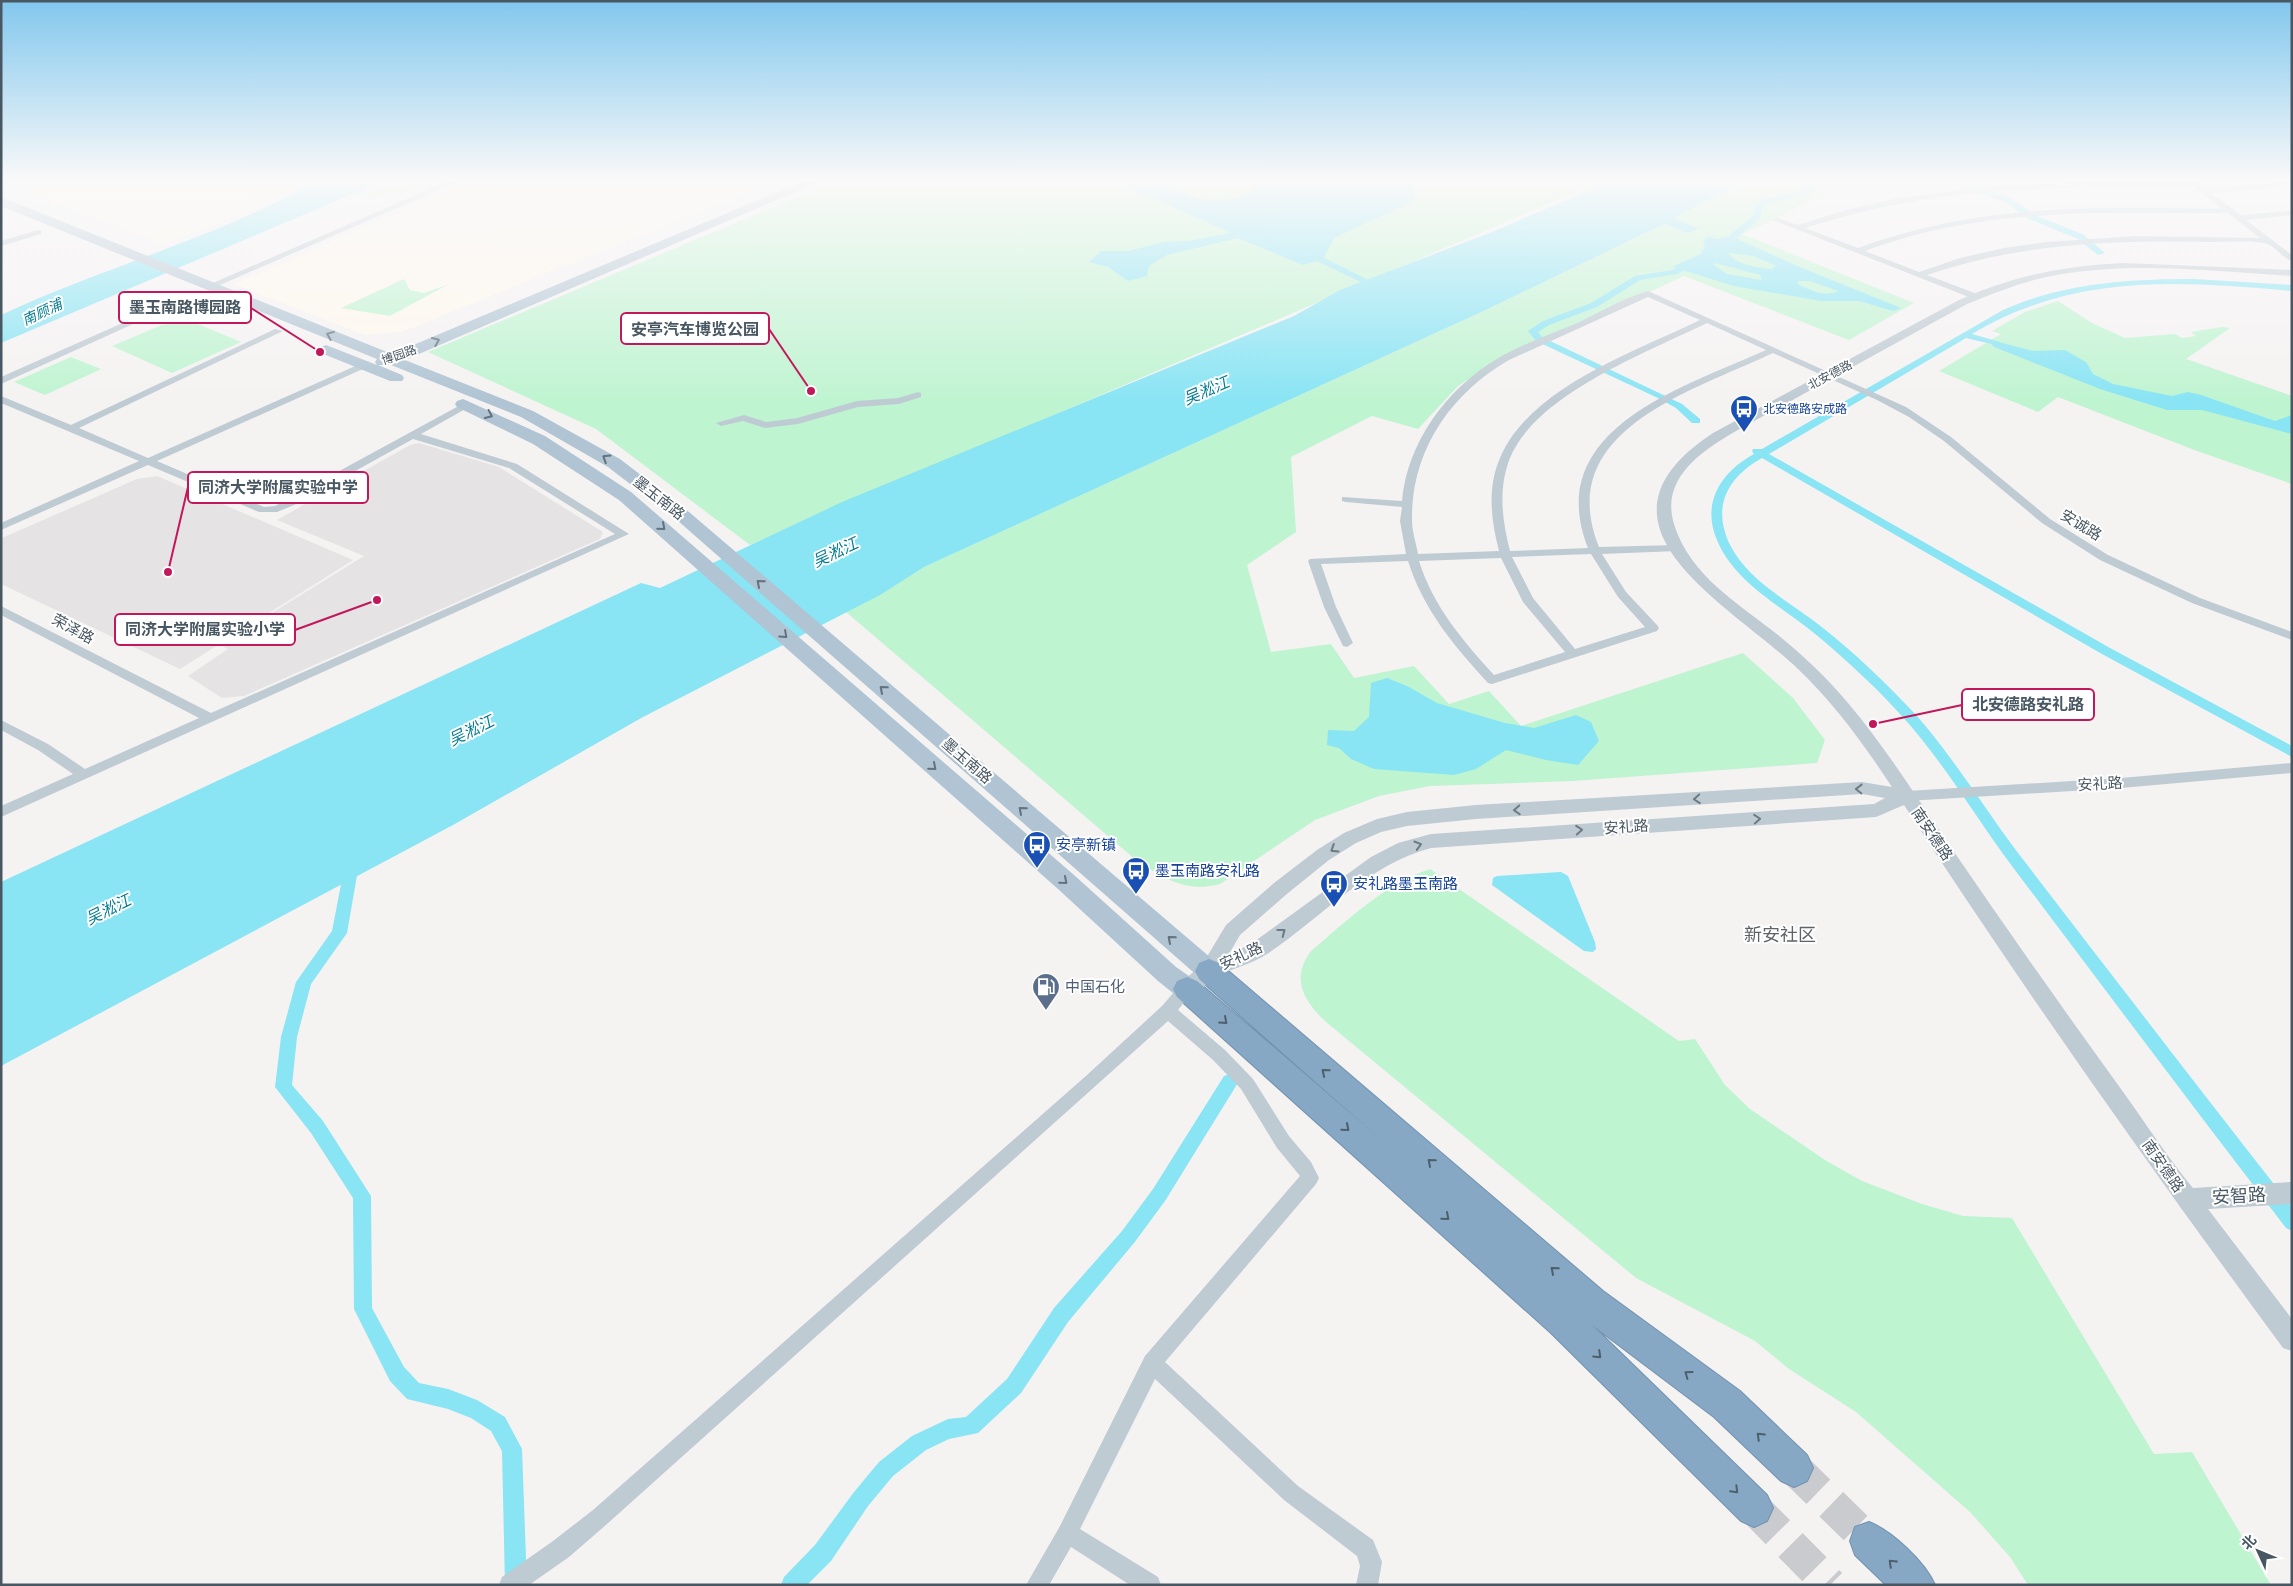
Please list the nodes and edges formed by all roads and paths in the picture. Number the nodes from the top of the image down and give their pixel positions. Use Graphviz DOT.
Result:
graph roads {
  1 [pos="90,253"];
  2 [pos="126,253"];
  3 [pos="287,253"];
  4 [pos="621,253"];
  5 [pos="644,253"];
  6 [pos="1861,253"];
  7 [pos="1986,253"];
  8 [pos="2292,273"];
  9 [pos="1918,274"];
  10 [pos="210,286"];
  11 [pos="193,295"];
  12 [pos="1974,296"];
  13 [pos="227,309"];
  14 [pos="1707,320"];
  15 [pos="261,324"];
  16 [pos="278,331"];
  17 [pos="294,337"];
  18 [pos="309,343"];
  19 [pos="1773,350"];
  20 [pos="375,354"];
  21 [pos="391,360"];
  22 [pos="362,366"];
  23 [pos="1830,375"];
  24 [pos="1,381"];
  25 [pos="918,394"];
  26 [pos="1,398"];
  27 [pos="466,405"];
  28 [pos="721,423"];
  29 [pos="72,428"];
  30 [pos="412,435"];
  31 [pos="150,460"];
  32 [pos="1346,499"];
  33 [pos="1404,504"];
  34 [pos="1,527"];
  35 [pos="1677,548"];
  36 [pos="1595,551"];
  37 [pos="1505,554"];
  38 [pos="1410,558"];
  39 [pos="1,610"];
  40 [pos="2292,636"];
  41 [pos="1347,643"];
  42 [pos="1573,654"];
  43 [pos="210,718"];
  44 [pos="1,724"];
  45 [pos="2292,768"];
  46 [pos="84,775"];
  47 [pos="1907,796"];
  48 [pos="1,812"];
  49 [pos="1188,990"];
  50 [pos="2291,1193"];
  51 [pos="2187,1199"];
  52 [pos="2292,1339"];
  53 [pos="1152,1363"];
  54 [pos="1794,1468"];
  55 [pos="1754,1508"];
  56 [pos="1067,1533"];
  57 [pos="1869,1541"];
  58 [pos="510,1585"];
  59 [pos="1037,1585"];
  60 [pos="1150,1585"];
  61 [pos="1367,1585"];
  62 [pos="1915,1585"];
  1 -- 11 [label="main road"];
  2 -- 10 [label="main road, 墨玉南路"];
  3 -- 10 [label="street"];
  4 -- 20 [label="main road, 博园路"];
  21 -- 5 [label="main road, 博园路, one-way"];
  6 -- 9 [label="street"];
  7 -- 9 [label="street"];
  8 -- 12 [label="street, 北安德路"];
  9 -- 12 [label="street"];
  20 -- 10 [label="main road, 墨玉南路, one-way"];
  11 -- 13 [label="main road"];
  11 -- 24 [label="street"];
  12 -- 23 [label="street, 北安德路"];
  14 -- 19 [label="street, 安诚路"];
  14 -- 33 [label="street, 安诚路"];
  14 -- 37 [label="street"];
  15 -- 16 [label="main road"];
  16 -- 17 [label="main road"];
  16 -- 29 [label="street"];
  18 -- 22 [label="main road, 墨玉南路"];
  19 -- 23 [label="street, 安诚路"];
  19 -- 36 [label="street"];
  20 -- 21 [label="main road, 墨玉南路"];
  20 -- 22 [label="main road, 博园路"];
  21 -- 22 [label="main road, 博园路"];
  49 -- 21 [label="main road, 墨玉南路, one-way"];
  22 -- 27 [label="main road, 墨玉南路"];
  22 -- 31 [label="street"];
  23 -- 35 [label="street, 北安德路"];
  23 -- 40 [label="street, 安诚路"];
  25 -- 28 [label="street"];
  26 -- 29 [label="street"];
  27 -- 30 [label="street"];
  27 -- 49 [label="main road, 墨玉南路, one-way"];
  29 -- 31 [label="street"];
  30 -- 31 [label="street"];
  30 -- 43 [label="street"];
  31 -- 34 [label="street"];
  32 -- 33 [label="street"];
  33 -- 38 [label="street, 安诚路"];
  35 -- 36 [label="street"];
  35 -- 47 [label="street, 北安德路"];
  36 -- 37 [label="street"];
  36 -- 42 [label="street"];
  37 -- 38 [label="street"];
  37 -- 42 [label="street"];
  38 -- 41 [label="street"];
  38 -- 42 [label="street"];
  39 -- 43 [label="street, 荣泽路"];
  43 -- 46 [label="street"];
  44 -- 46 [label="street"];
  45 -- 47 [label="street, 安礼路"];
  46 -- 48 [label="street"];
  49 -- 47 [label="street, 安礼路, one-way"];
  47 -- 49 [label="street, 安礼路, one-way"];
  47 -- 51 [label="street, 南安德路"];
  49 -- 53 [label="street"];
  54 -- 49 [label="highway, one-way"];
  49 -- 55 [label="highway, one-way"];
  49 -- 58 [label="street"];
  50 -- 51 [label="street, 安智路"];
  51 -- 52 [label="street, 南安德路"];
  53 -- 56 [label="street"];
  53 -- 61 [label="street"];
  56 -- 59 [label="street"];
  56 -- 60 [label="street"];
  62 -- 57 [label="highway, one-way"];
}
